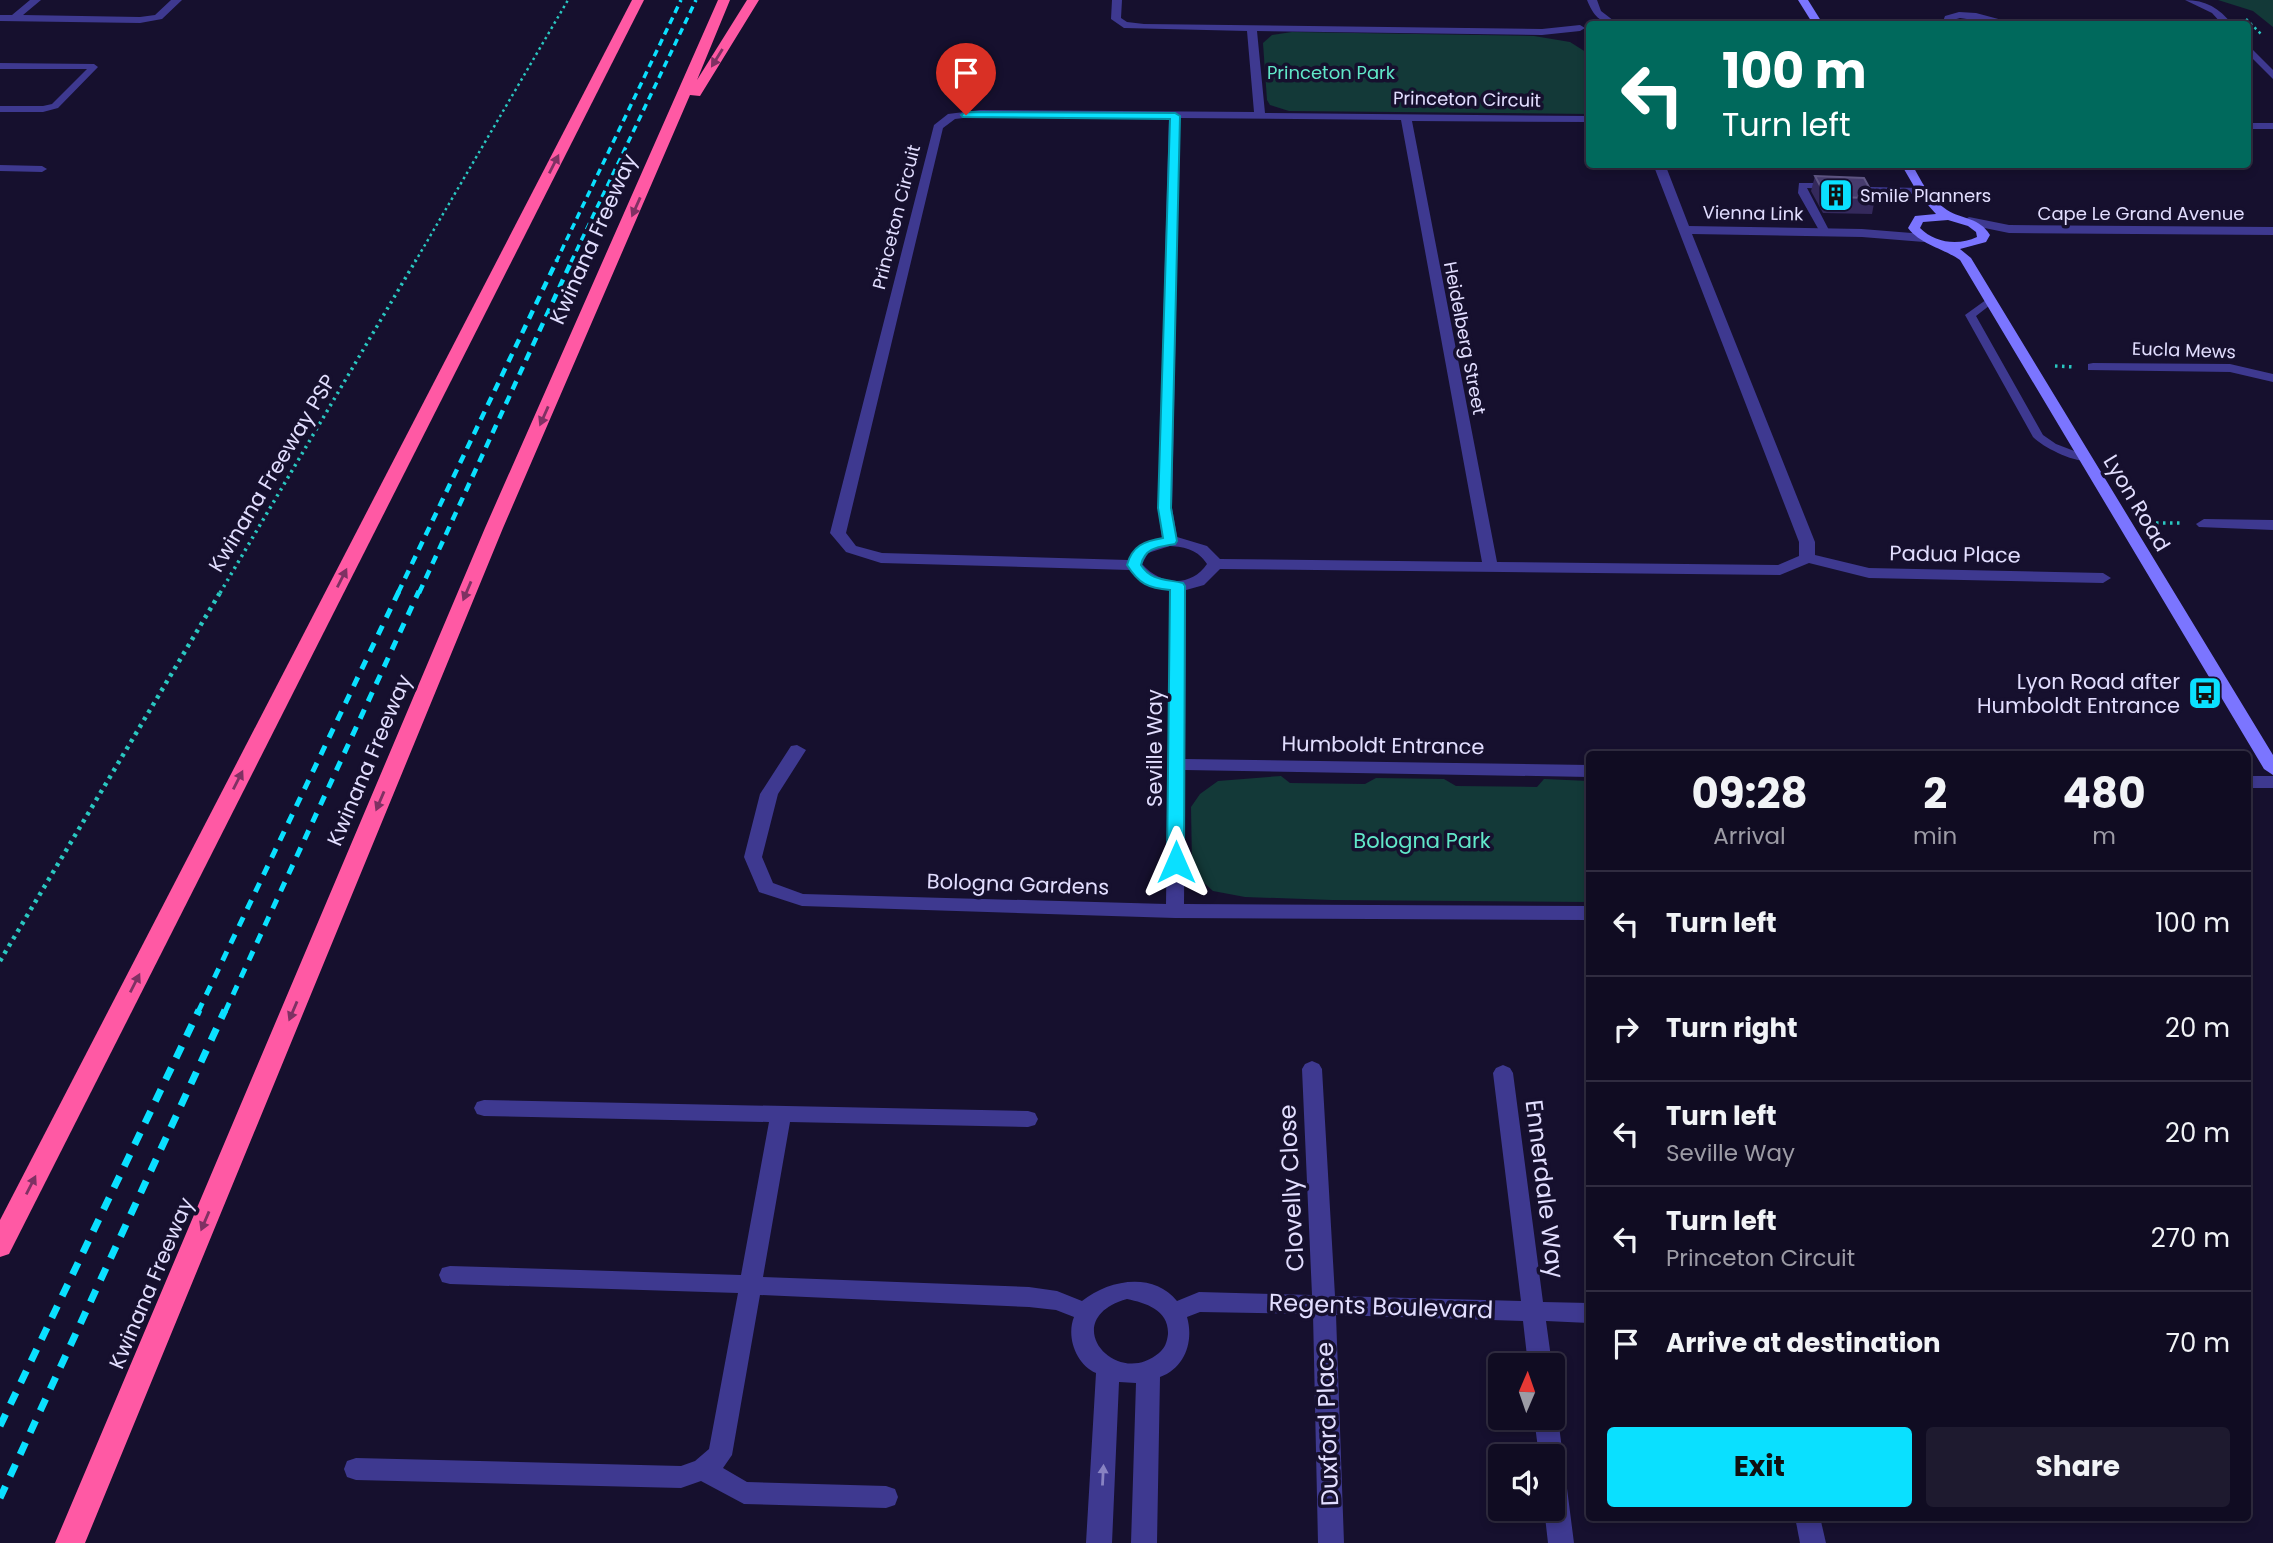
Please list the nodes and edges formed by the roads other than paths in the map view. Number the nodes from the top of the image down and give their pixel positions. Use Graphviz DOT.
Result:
graph roads {
  1 [pos="36,0"];
  2 [pos="177,0"];
  3 [pos="638,0"];
  4 [pos="724,0"];
  5 [pos="752,0"];
  6 [pos="1117,0"];
  7 [pos="1592,0"];
  8 [pos="1803,0"];
  9 [pos="2190,0"];
  10 [pos="1597,13"];
  11 [pos="0,18"];
  12 [pos="13,19"];
  13 [pos="1592,21"];
  14 [pos="1609,21"];
  15 [pos="1816,21"];
  16 [pos="1948,21"];
  17 [pos="1994,21"];
  18 [pos="2224,21"];
  19 [pos="1252,29"];
  20 [pos="1585,31"];
  21 [pos="2251,51"];
  22 [pos="0,66"];
  23 [pos="2273,76"];
  24 [pos="0,109"];
  25 [pos="1175,116"];
  26 [pos="1260,116"];
  27 [pos="1406,117"];
  28 [pos="1586,119"];
  29 [pos="2251,126"];
  30 [pos="2273,126"];
  31 [pos="663,145"];
  32 [pos="0,168"];
  33 [pos="1661,168"];
  34 [pos="1908,168"];
  35 [pos="42,169"];
  36 [pos="1922,191"];
  37 [pos="1929,210"];
  38 [pos="1969,222"];
  39 [pos="1914,223"];
  40 [pos="2009,229"];
  41 [pos="1685,230"];
  42 [pos="2273,231"];
  43 [pos="1825,232"];
  44 [pos="1862,233"];
  45 [pos="1924,238"];
  46 [pos="1980,239"];
  47 [pos="1945,244"];
  48 [pos="1965,258"];
  49 [pos="1990,300"];
  50 [pos="2093,367"];
  51 [pos="2273,378"];
  52 [pos="2086,459"];
  53 [pos="2204,524"];
  54 [pos="2273,525"];
  55 [pos="1170,541"];
  56 [pos="1807,558"];
  57 [pos="1134,565"];
  58 [pos="1215,565"];
  59 [pos="1490,566"];
  60 [pos="2104,578"];
  61 [pos="1178,586"];
  62 [pos="797,750"];
  63 [pos="1176,764"];
  64 [pos="2273,769"];
  65 [pos="1586,771"];
  66 [pos="2251,782"];
  67 [pos="2273,782"];
  68 [pos="1175,911"];
  69 [pos="1586,913"];
  70 [pos="1312,1069"];
  71 [pos="1503,1073"];
  72 [pos="484,1108"];
  73 [pos="781,1114"];
  74 [pos="1028,1119"];
  75 [pos="0,1246"];
  76 [pos="450,1275"];
  77 [pos="750,1285"];
  78 [pos="1324,1304"];
  79 [pos="1087,1312"];
  80 [pos="1174,1312"];
  81 [pos="1534,1312"];
  82 [pos="1586,1314"];
  83 [pos="1539,1353"];
  84 [pos="1108,1369"];
  85 [pos="1148,1371"];
  86 [pos="356,1469"];
  87 [pos="704,1469"];
  88 [pos="886,1496"];
  89 [pos="1558,1521"];
  90 [pos="1808,1521"];
  91 [pos="70,1543"];
  92 [pos="1099,1543"];
  93 [pos="1144,1543"];
  94 [pos="1331,1543"];
  95 [pos="1561,1543"];
  96 [pos="1813,1543"];
  1 -- 12 [label="street"];
  2 -- 12 [label="street"];
  75 -- 3 [label="highway, one-way"];
  4 -- 31 [label="highway, Kwinana Freeway"];
  5 -- 31 [label="highway, one-way"];
  6 -- 19 [label="street"];
  7 -- 10 [label="street"];
  8 -- 15 [label="street"];
  9 -- 18 [label="street"];
  10 -- 13 [label="street"];
  10 -- 14 [label="street"];
  11 -- 12 [label="street"];
  16 -- 17 [label="street"];
  19 -- 20 [label="street"];
  19 -- 26 [label="street"];
  21 -- 23 [label="street"];
  22 -- 24 [label="lane"];
  25 -- 26 [label="street, Princeton Circuit"];
  25 -- 55 [label="street"];
  25 -- 57 [label="street, Princeton Circuit"];
  26 -- 27 [label="street, Princeton Circuit"];
  27 -- 28 [label="street, Princeton Circuit"];
  27 -- 59 [label="street, Heidelberg Street"];
  29 -- 30 [label="street"];
  31 -- 91 [label="highway, Kwinana Freeway, one-way"];
  32 -- 35 [label="lane"];
  33 -- 41 [label="street"];
  34 -- 36 [label="street"];
  36 -- 37 [label="street"];
  36 -- 43 [label="lane"];
  37 -- 38 [label="street"];
  37 -- 39 [label="street"];
  38 -- 40 [label="street, Cape Le Grand Avenue"];
  38 -- 46 [label="street"];
  39 -- 44 [label="street, Vienna Link"];
  39 -- 45 [label="street"];
  40 -- 42 [label="street, Cape Le Grand Avenue"];
  40 -- 46 [label="street, Cape Le Grand Avenue"];
  41 -- 43 [label="street, Vienna Link"];
  41 -- 56 [label="street"];
  43 -- 44 [label="street, Vienna Link"];
  44 -- 45 [label="street, Vienna Link"];
  45 -- 47 [label="street"];
  46 -- 47 [label="street"];
  46 -- 48 [label="street"];
  47 -- 48 [label="street, Lyon Road"];
  48 -- 49 [label="street, Lyon Road"];
  49 -- 52 [label="street, Lyon Road"];
  49 -- 52 [label="lane"];
  50 -- 51 [label="street, Eucla Mews"];
  52 -- 64 [label="street, Lyon Road"];
  53 -- 54 [label="street"];
  55 -- 57 [label="street"];
  55 -- 58 [label="street"];
  56 -- 59 [label="street"];
  56 -- 60 [label="street, Padua Place"];
  57 -- 61 [label="street"];
  58 -- 59 [label="street"];
  58 -- 61 [label="street"];
  61 -- 63 [label="street, Seville Way"];
  62 -- 68 [label="street, Bologna Gardens"];
  63 -- 65 [label="street, Humboldt Entrance"];
  63 -- 68 [label="street, Seville Way"];
  66 -- 67 [label="street"];
  68 -- 69 [label="street, Bologna Gardens"];
  70 -- 78 [label="street, Clovelly Close"];
  71 -- 81 [label="street, Ennerdale Way"];
  72 -- 73 [label="street"];
  73 -- 74 [label="street"];
  73 -- 77 [label="street"];
  76 -- 77 [label="street"];
  77 -- 79 [label="street"];
  77 -- 87 [label="street"];
  78 -- 80 [label="street, Regents Boulevard"];
  78 -- 81 [label="street, Regents Boulevard"];
  78 -- 94 [label="street, Duxford Place"];
  79 -- 80 [label="street"];
  79 -- 84 [label="street"];
  80 -- 85 [label="street"];
  81 -- 82 [label="street, Regents Boulevard"];
  81 -- 83 [label="street, Ennerdale Way"];
  84 -- 85 [label="street"];
  92 -- 84 [label="street, one-way"];
  85 -- 93 [label="street"];
  86 -- 87 [label="street"];
  87 -- 88 [label="street"];
  89 -- 95 [label="street"];
  90 -- 96 [label="street"];
}
